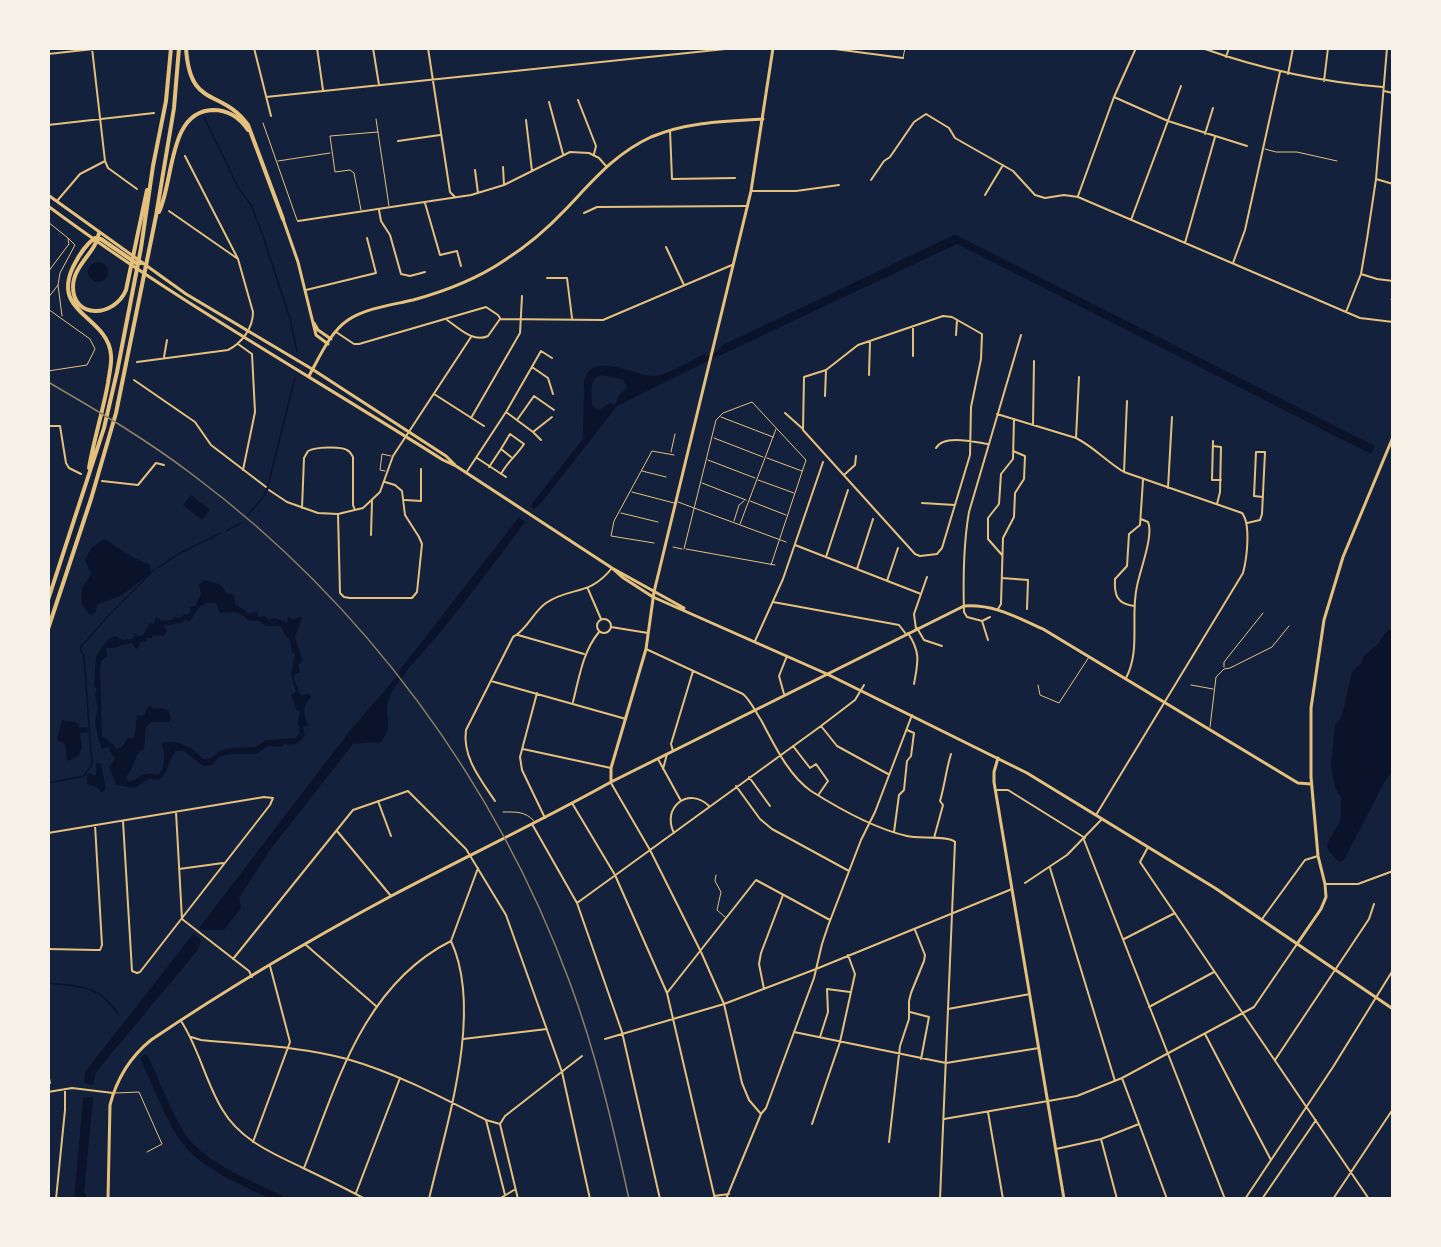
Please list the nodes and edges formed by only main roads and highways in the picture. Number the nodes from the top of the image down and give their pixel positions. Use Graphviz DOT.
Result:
graph roads {
  1 [pos="171,48"];
  2 [pos="179,48"];
  3 [pos="186,48"];
  4 [pos="251,133"];
  5 [pos="153,166"];
  6 [pos="156,216"];
  7 [pos="283,219"];
  8 [pos="96,238"];
  9 [pos="142,263"];
  10 [pos="106,408"];
  11 [pos="86,483"];
  12 [pos="48,600"];
  13 [pos="48,629"];
  1 -- 5 [label="highway"];
  2 -- 6 [label="highway"];
  3 -- 4 [label="highway"];
  4 -- 6 [label="highway"];
  4 -- 7 [label="highway"];
  5 -- 8 [label="highway"];
  5 -- 10 [label="highway"];
  6 -- 13 [label="highway"];
  8 -- 9 [label="highway"];
  8 -- 10 [label="highway"];
  10 -- 11 [label="highway"];
  10 -- 11 [label="highway"];
  11 -- 12 [label="highway"];
}
